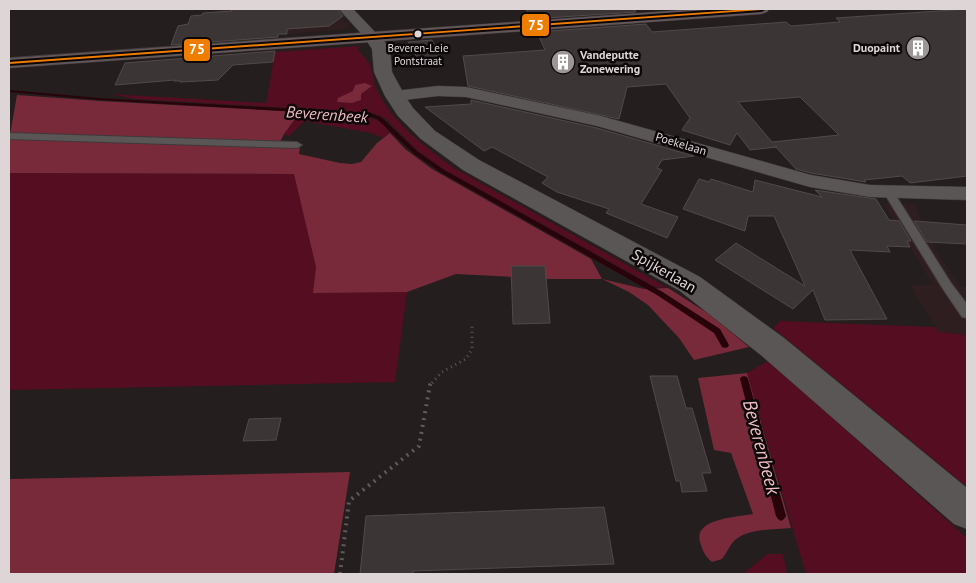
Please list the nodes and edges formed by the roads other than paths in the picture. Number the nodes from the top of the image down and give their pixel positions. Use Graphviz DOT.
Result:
graph roads {
  1 [pos="346,9"];
  2 [pos="761,9"];
  3 [pos="372,38"];
  4 [pos="9,64"];
  5 [pos="395,96"];
  6 [pos="9,136"];
  7 [pos="297,145"];
  8 [pos="889,193"];
  9 [pos="967,194"];
  10 [pos="967,314"];
  11 [pos="967,511"];
  1 -- 3 [label="street"];
  2 -- 3 [label="main road"];
  3 -- 4 [label="main road"];
  3 -- 5 [label="street, Spijkerlaan"];
  5 -- 8 [label="street, Poekelaan"];
  5 -- 11 [label="street, Spijkerlaan"];
  6 -- 7 [label="lane"];
  8 -- 9 [label="street, Poekelaan"];
  8 -- 10 [label="lane"];
}
